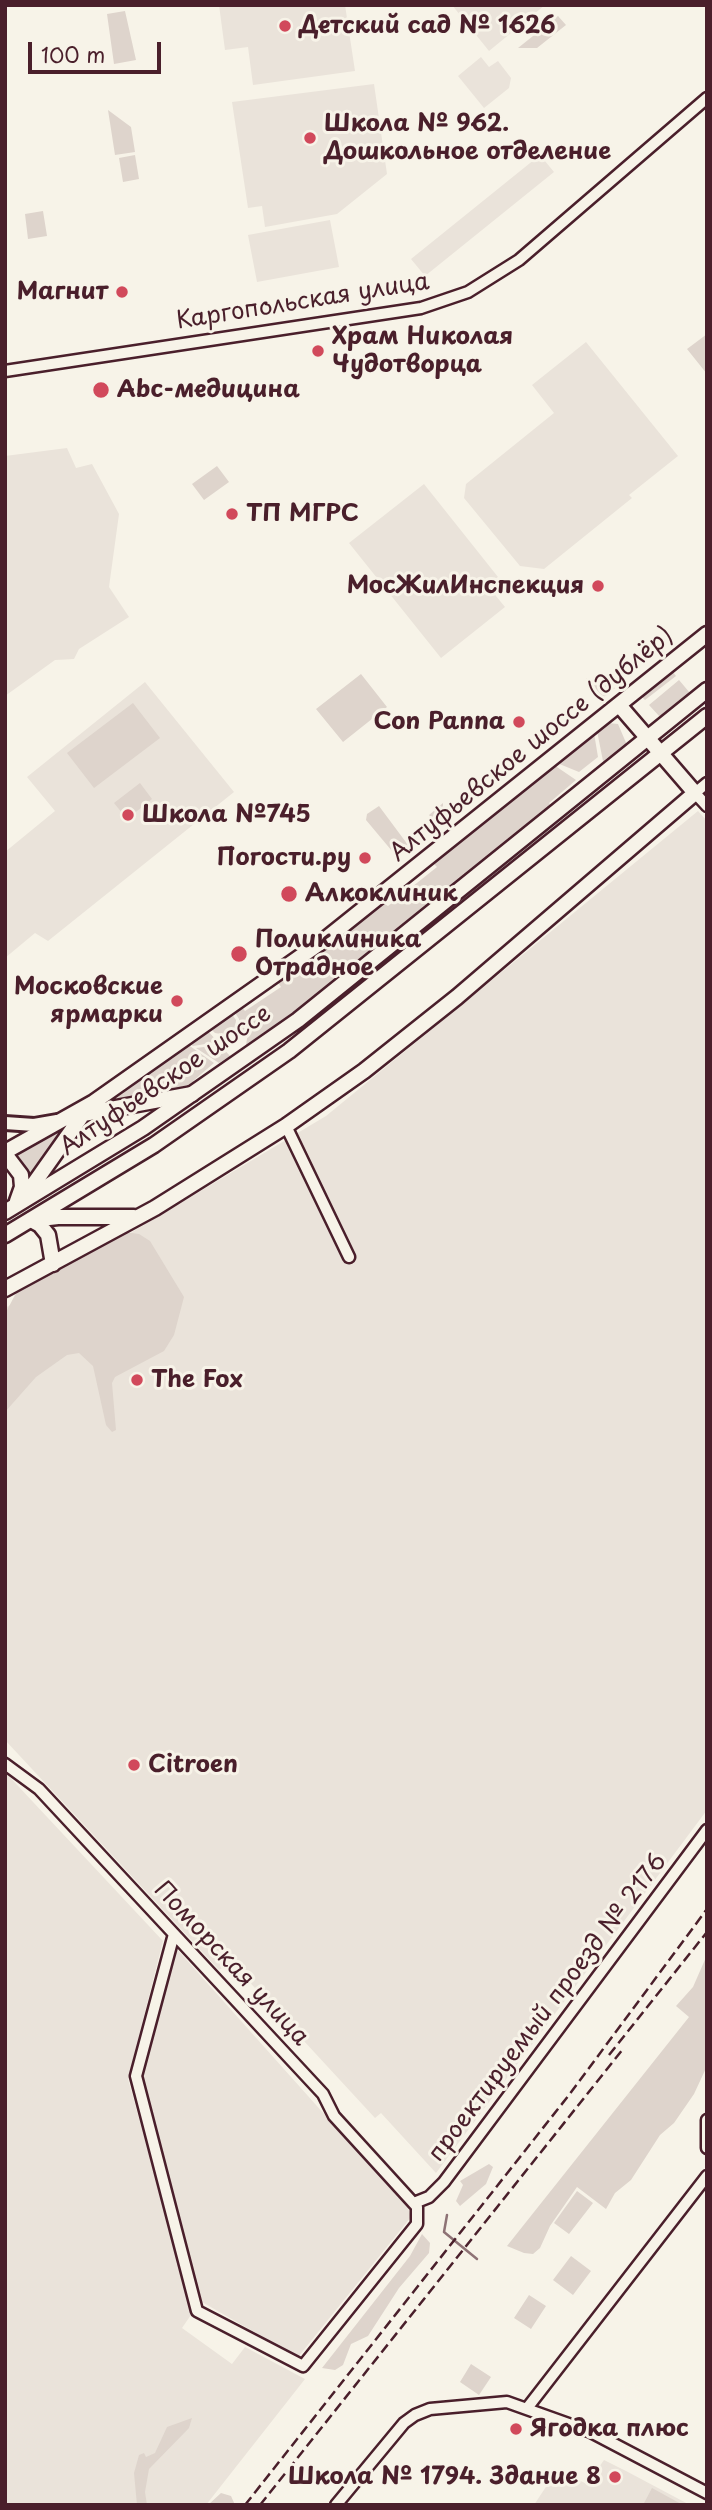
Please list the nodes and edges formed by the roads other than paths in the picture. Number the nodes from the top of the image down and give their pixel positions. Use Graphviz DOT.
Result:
graph roads {
  1 [pos="707,98"];
  2 [pos="5,371"];
  3 [pos="707,634"];
  4 [pos="707,690"];
  5 [pos="619,705"];
  6 [pos="707,716"];
  7 [pos="646,739"];
  8 [pos="659,754"];
  9 [pos="701,788"];
  10 [pos="707,806"];
  11 [pos="194,1093"];
  12 [pos="94,1101"];
  13 [pos="81,1114"];
  14 [pos="58,1121"];
  15 [pos="5,1122"];
  16 [pos="286,1126"];
  17 [pos="5,1153"];
  18 [pos="10,1209"];
  19 [pos="138,1217"];
  20 [pos="31,1220"];
  21 [pos="5,1235"];
  22 [pos="349,1257"];
  23 [pos="54,1264"];
  24 [pos="5,1289"];
  25 [pos="5,1764"];
  26 [pos="707,1830"];
  27 [pos="174,1934"];
  28 [pos="707,2120"];
  29 [pos="707,2148"];
  30 [pos="707,2176"];
  31 [pos="414,2203"];
  32 [pos="528,2407"];
  33 [pos="707,2493"];
  34 [pos="336,2505"];
  1 -- 2 [label="street, Каргопольская улица"];
  3 -- 5 [label="main road, Алтуфьевское шоссе (дублёр)"];
  4 -- 7 [label="main road, Алтуфьевское шоссе"];
  5 -- 7 [label="main road"];
  5 -- 12 [label="main road, Алтуфьевское шоссе (дублёр)"];
  6 -- 8 [label="main road, Алтуфьевское шоссе"];
  7 -- 8 [label="main road"];
  7 -- 11 [label="main road, Алтуфьевское шоссе"];
  8 -- 9 [label="main road"];
  8 -- 20 [label="main road, Алтуфьевское шоссе"];
  9 -- 10 [label="street"];
  9 -- 16 [label="main road"];
  11 -- 13 [label="main road"];
  11 -- 18 [label="main road, Алтуфьевское шоссе"];
  12 -- 13 [label="main road"];
  12 -- 14 [label="main road, Алтуфьевское шоссе (дублёр)"];
  13 -- 14 [label="main road"];
  13 -- 18 [label="main road"];
  14 -- 15 [label="street"];
  14 -- 17 [label="main road, Алтуфьевское шоссе (дублёр)"];
  16 -- 19 [label="main road"];
  16 -- 22 [label="street"];
  17 -- 18 [label="main road"];
  19 -- 20 [label="main road"];
  19 -- 23 [label="main road"];
  20 -- 21 [label="main road, Алтуфьевское шоссе"];
  20 -- 23 [label="main road"];
  23 -- 24 [label="main road"];
  25 -- 27 [label="street, Поморская улица"];
  26 -- 31 [label="street, проектируемый проезд № 2176"];
  27 -- 31 [label="street, Поморская улица"];
  27 -- 31 [label="street"];
  28 -- 29 [label="street"];
  30 -- 32 [label="street"];
  32 -- 33 [label="street"];
  32 -- 34 [label="street"];
}
